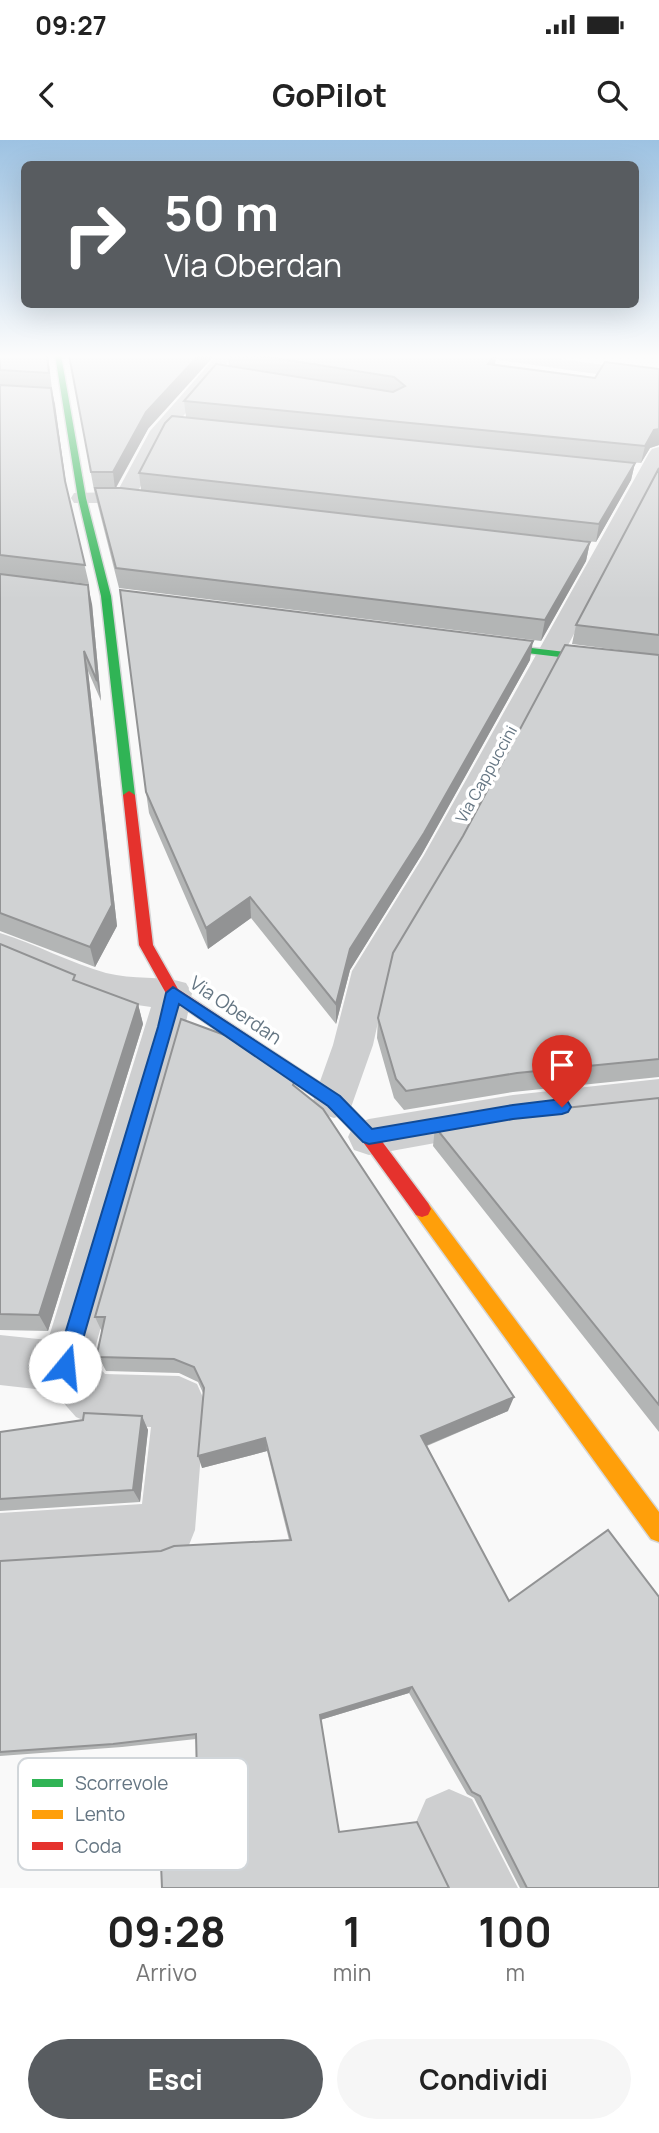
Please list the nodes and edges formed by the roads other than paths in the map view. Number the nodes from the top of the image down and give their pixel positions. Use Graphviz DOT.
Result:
graph roads {
  1 [pos="66,437"];
  2 [pos="156,437"];
  3 [pos="647,467"];
  4 [pos="82,498"];
  5 [pos="124,498"];
  6 [pos="151,501"];
  7 [pos="467,644"];
  8 [pos="550,655"];
  9 [pos="659,666"];
  10 [pos="0,946"];
  11 [pos="173,993"];
  12 [pos="659,1096"];
  13 [pos="334,1101"];
  14 [pos="369,1137"];
  15 [pos="0,1360"];
  16 [pos="65,1367"];
  17 [pos="659,1531"];
  18 [pos="0,1541"];
  19 [pos="449,1822"];
  20 [pos="484,1888"];
  1 -- 4 [label="street, Via Oberdan"];
  2 -- 5 [label="street"];
  3 -- 8 [label="street, Via Cappuccini"];
  4 -- 5 [label="street"];
  4 -- 11 [label="street, Via Oberdan"];
  5 -- 6 [label="street"];
  7 -- 8 [label="street"];
  8 -- 9 [label="street"];
  8 -- 13 [label="street, Via Cappuccini"];
  10 -- 11 [label="street"];
  11 -- 13 [label="street, Via Oberdan"];
  11 -- 16 [label="street"];
  12 -- 14 [label="street"];
  13 -- 14 [label="street, Via Oberdan"];
  14 -- 17 [label="street, Via Oberdan"];
  15 -- 16 [label="street"];
  16 -- 18 [label="street"];
  19 -- 20 [label="street"];
}
